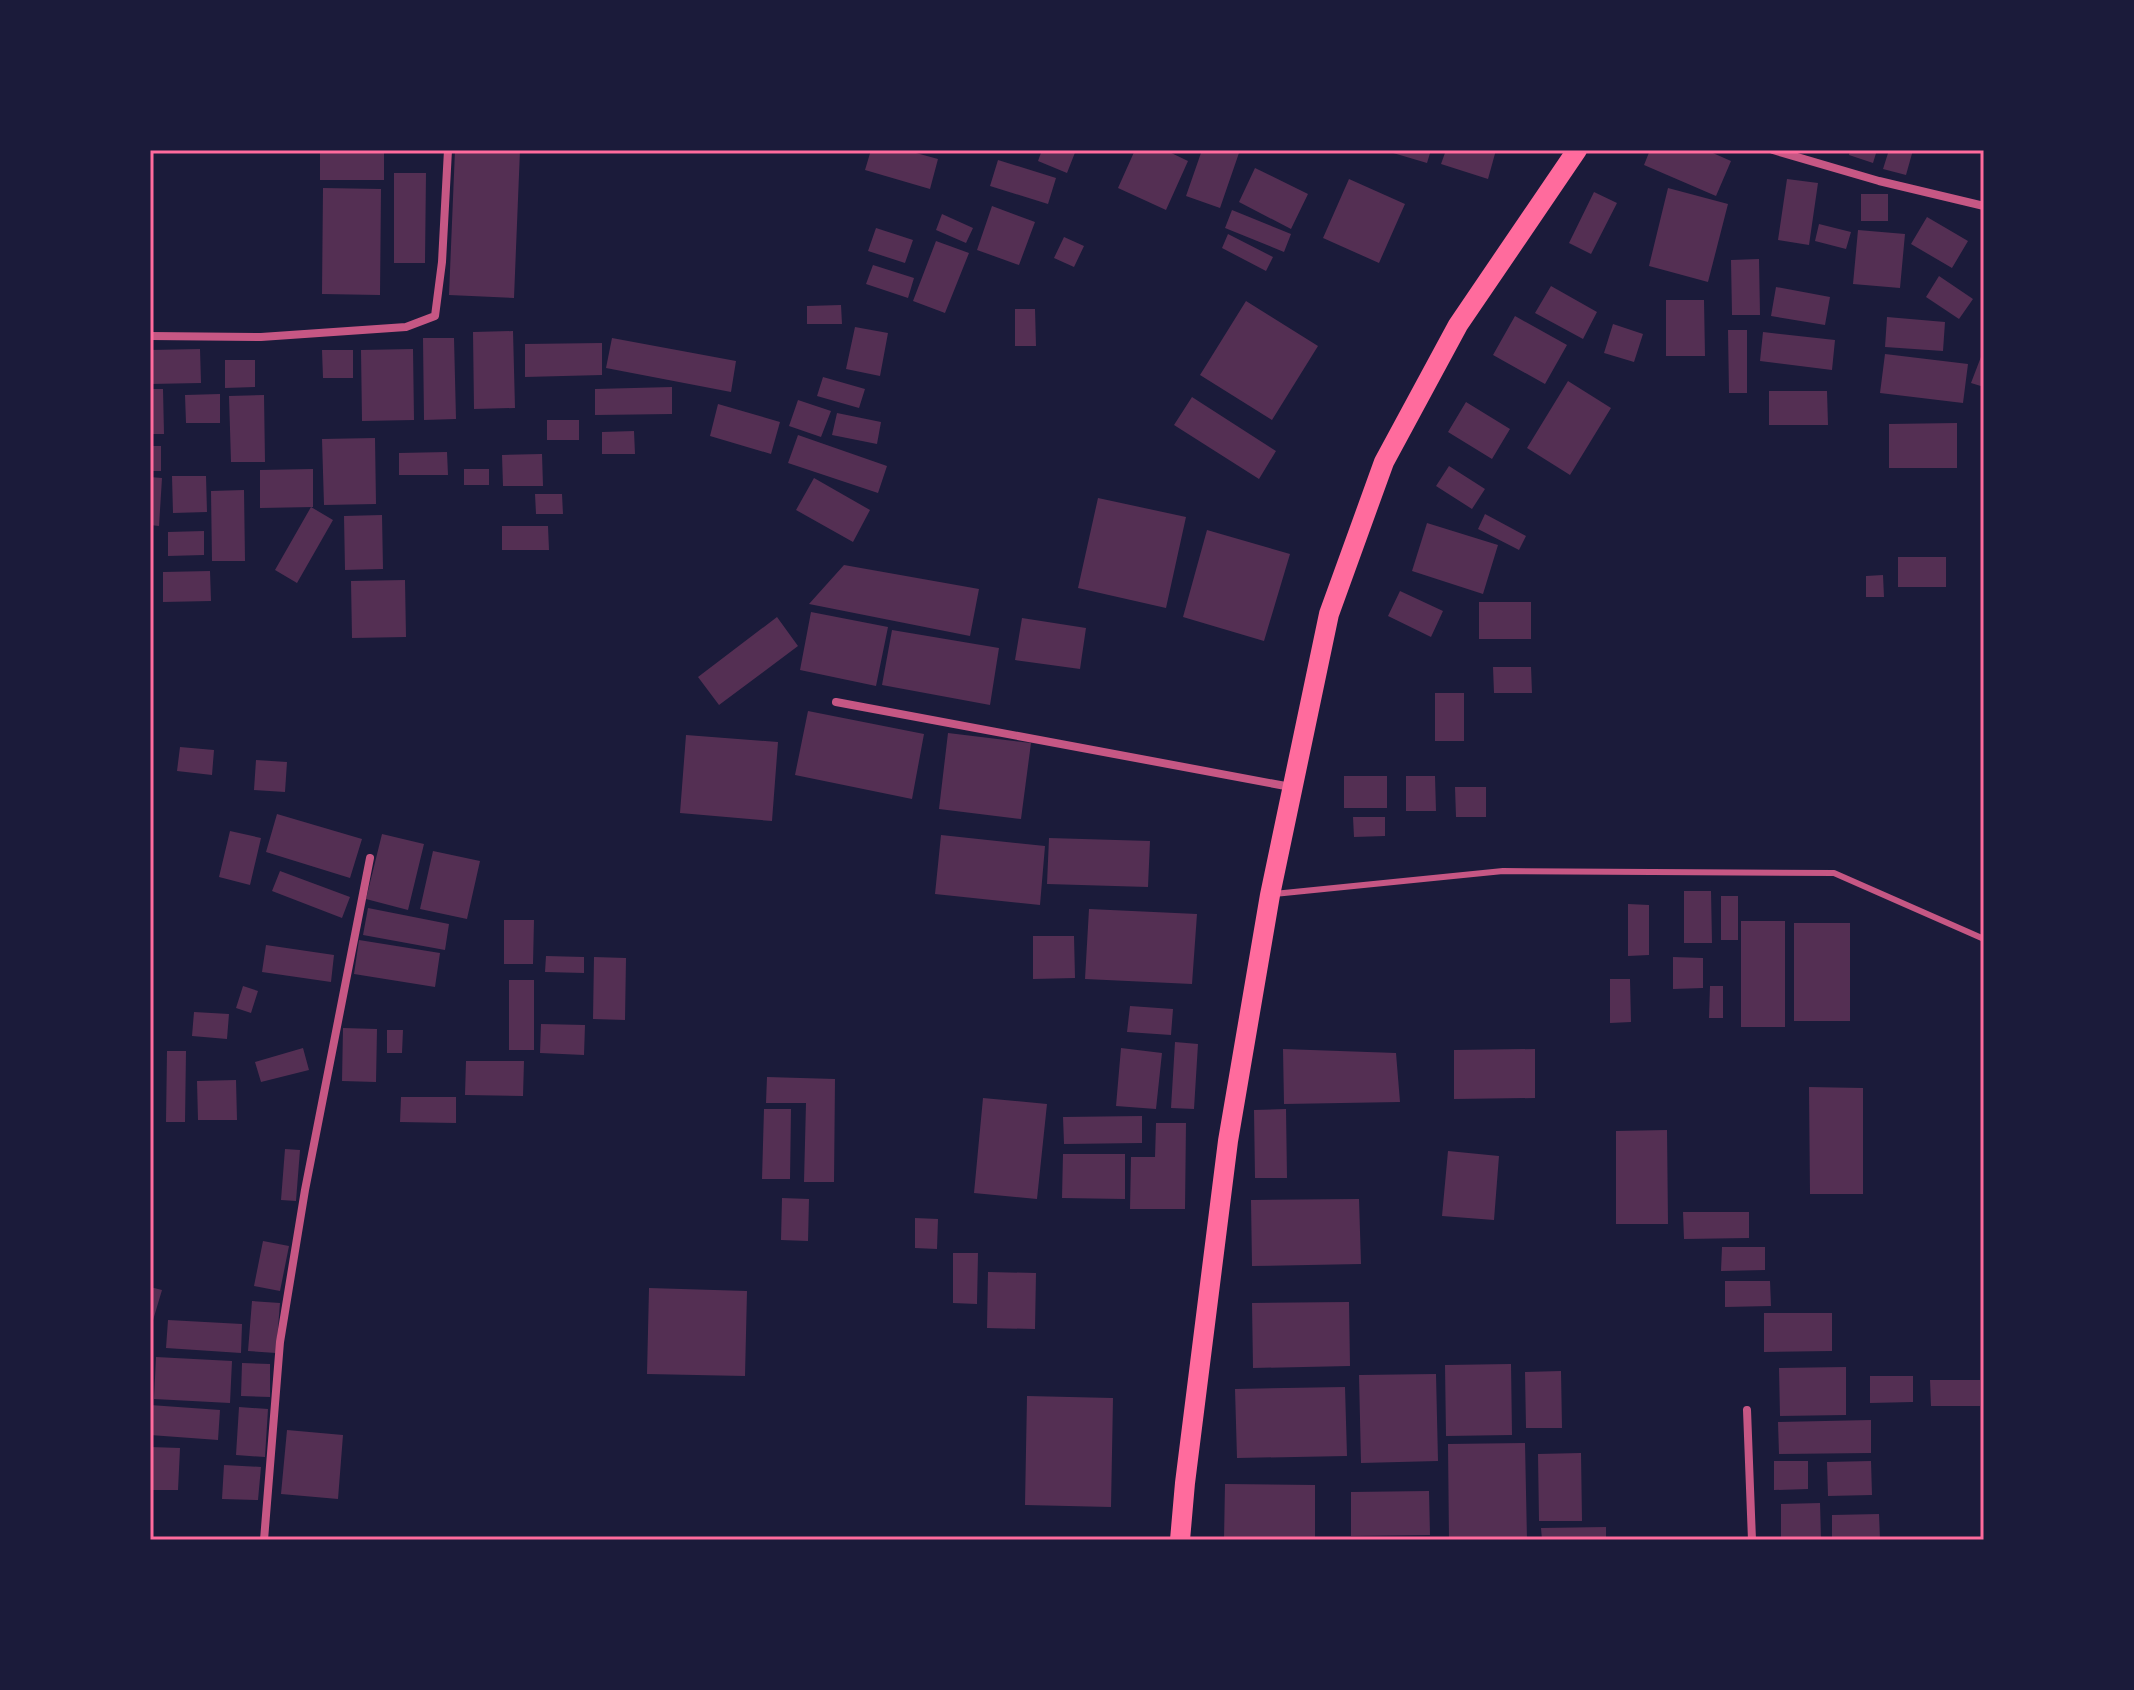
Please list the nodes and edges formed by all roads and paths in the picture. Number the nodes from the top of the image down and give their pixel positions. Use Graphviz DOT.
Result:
graph roads {
  1 [pos="448,150"];
  2 [pos="1577,150"];
  3 [pos="1773,150"];
  4 [pos="1984,206"];
  5 [pos="150,336"];
  6 [pos="836,702"];
  7 [pos="1292,787"];
  8 [pos="370,858"];
  9 [pos="1270,895"];
  10 [pos="1984,939"];
  11 [pos="1747,1410"];
  12 [pos="264,1540"];
  13 [pos="1180,1540"];
  14 [pos="1752,1540"];
  1 -- 5 [label="street"];
  2 -- 7 [label="main road"];
  3 -- 4 [label="street"];
  6 -- 7 [label="street"];
  7 -- 9 [label="main road"];
  8 -- 12 [label="street"];
  9 -- 10 [label="lane"];
  9 -- 13 [label="main road"];
  11 -- 14 [label="street"];
}
